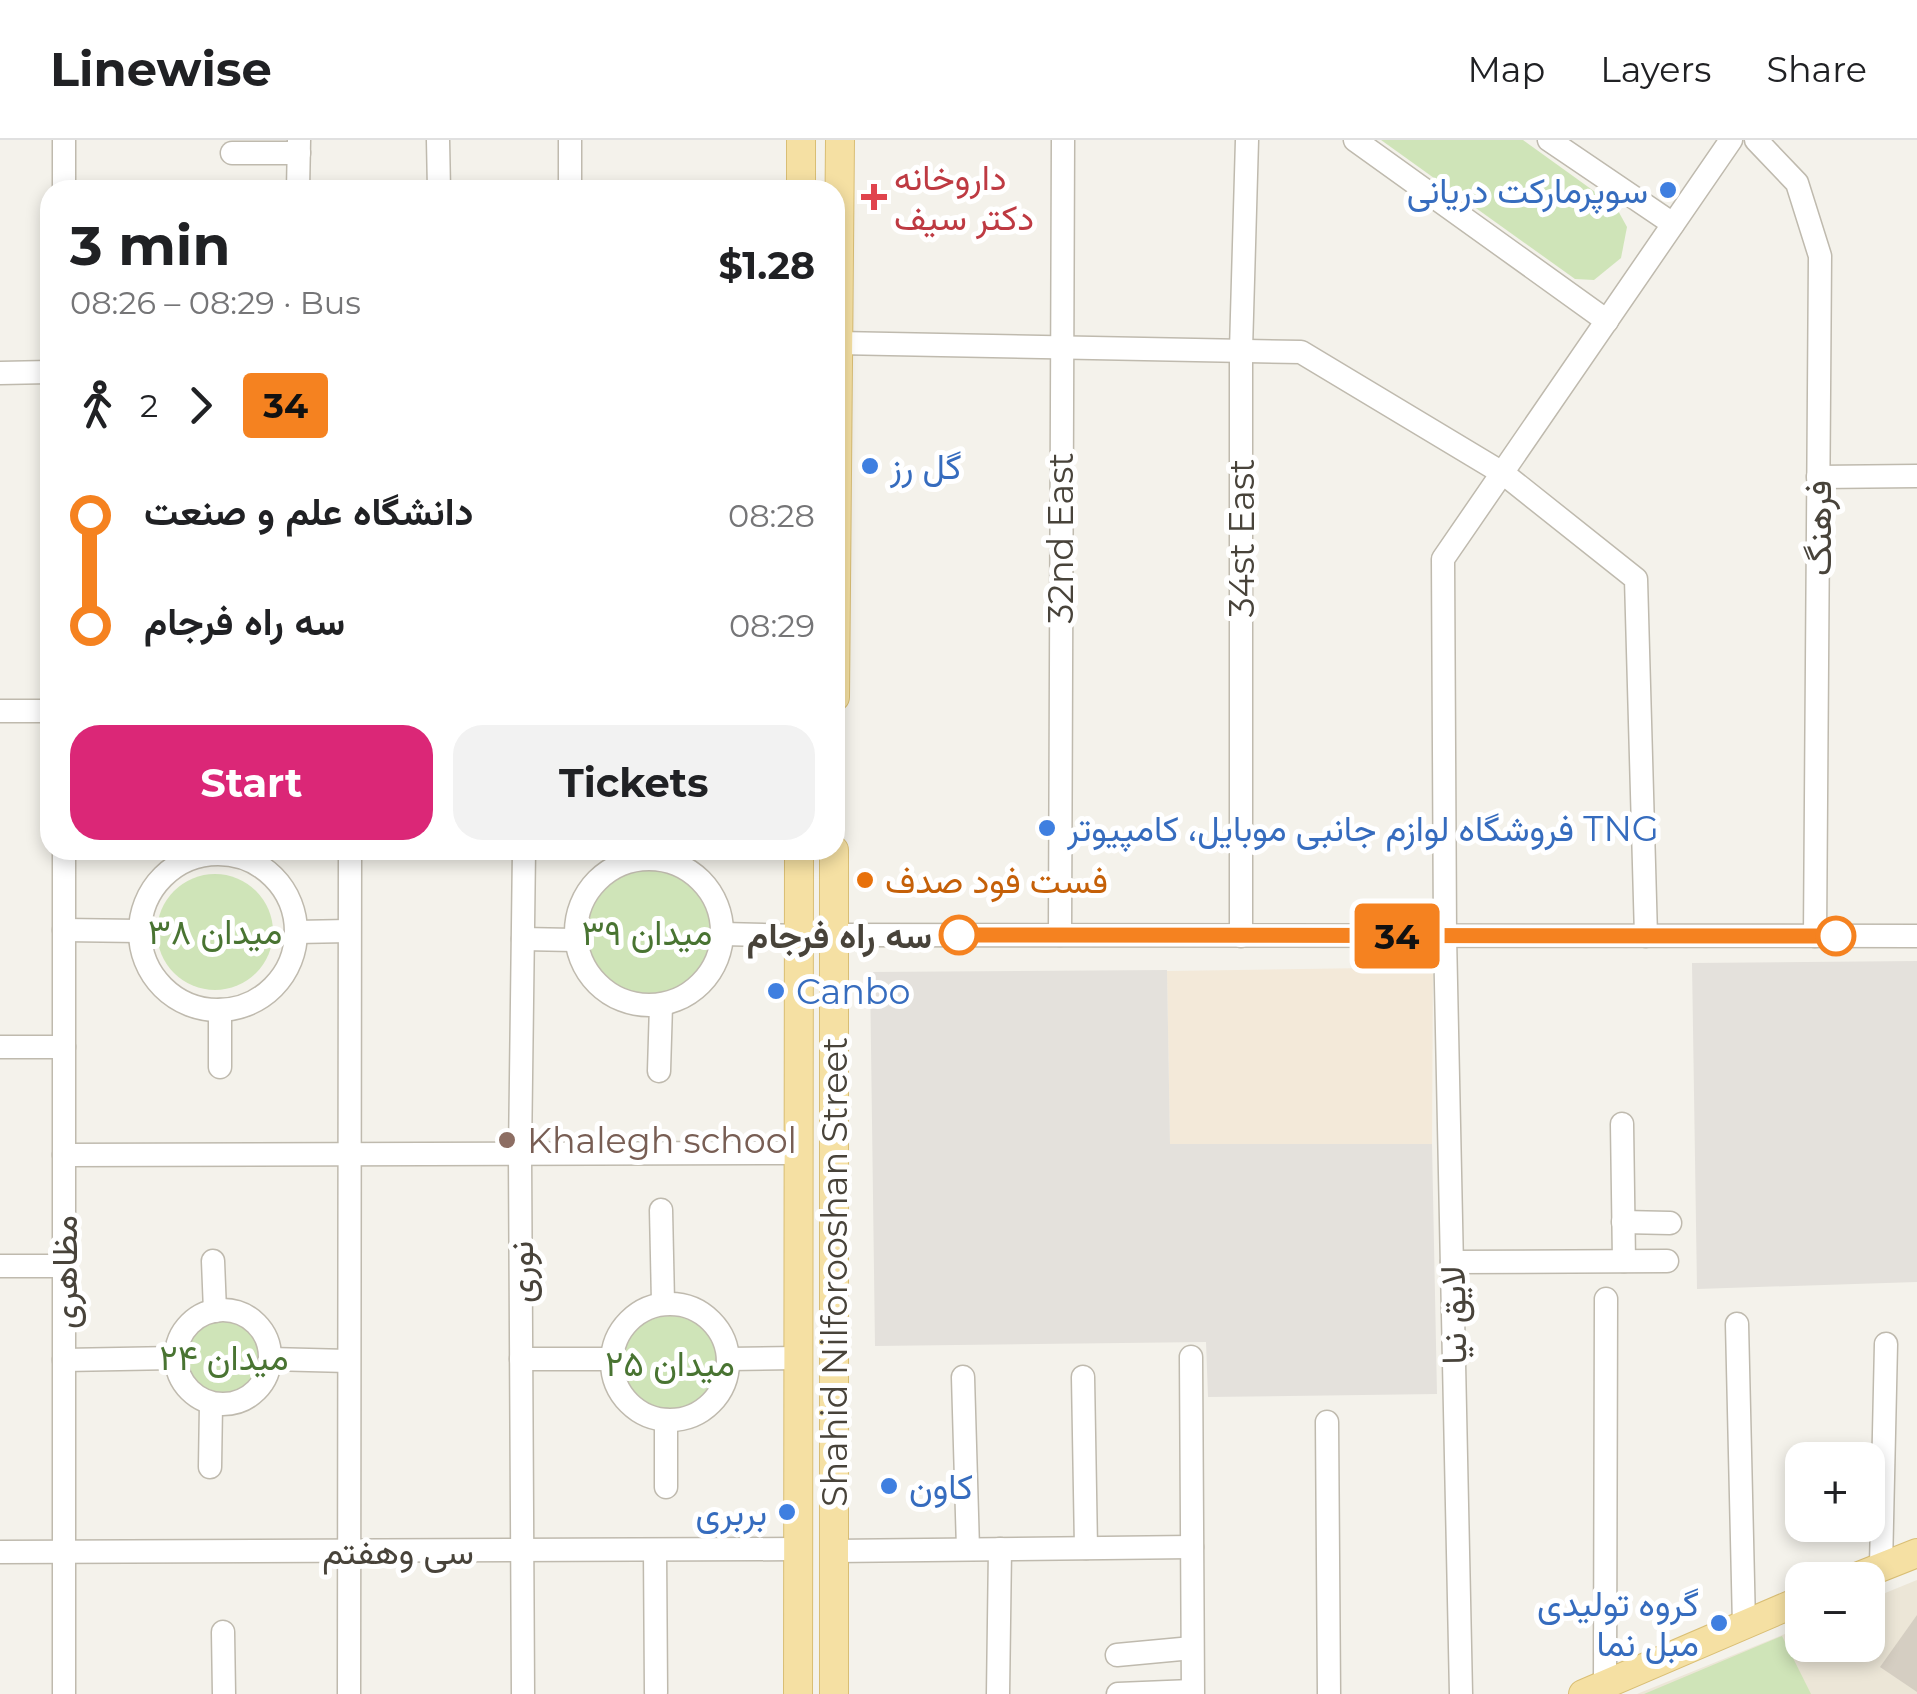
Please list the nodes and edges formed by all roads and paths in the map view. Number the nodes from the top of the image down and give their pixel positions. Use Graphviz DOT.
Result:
graph roads {
  1 [pos="64,140"];
  2 [pos="438,140"];
  3 [pos="570,140"];
  4 [pos="801,140"];
  5 [pos="840,140"];
  6 [pos="1064,140"];
  7 [pos="1247,140"];
  8 [pos="1356,140"];
  9 [pos="1550,140"];
  10 [pos="1731,140"];
  11 [pos="1756,140"];
  12 [pos="299,147"];
  13 [pos="232,154"];
  14 [pos="64,180"];
  15 [pos="298,180"];
  16 [pos="439,180"];
  17 [pos="570,180"];
  18 [pos="801,180"];
  19 [pos="840,180"];
  20 [pos="1673,224"];
  21 [pos="1608,320"];
  22 [pos="845,342"];
  23 [pos="1059,347"];
  24 [pos="1242,350"];
  25 [pos="0,372"];
  26 [pos="40,372"];
  27 [pos="1504,474"];
  28 [pos="1917,476"];
  29 [pos="1818,477"];
  30 [pos="0,711"];
  31 [pos="40,711"];
  32 [pos="64,860"];
  33 [pos="189,860"];
  34 [pos="245,860"];
  35 [pos="350,860"];
  36 [pos="524,860"];
  37 [pos="630,860"];
  38 [pos="666,860"];
  39 [pos="799,860"];
  40 [pos="834,860"];
  41 [pos="64,930"];
  42 [pos="140,931"];
  43 [pos="349,931"];
  44 [pos="296,932"];
  45 [pos="723,934"];
  46 [pos="833,935"];
  47 [pos="799,936"];
  48 [pos="1060,936"];
  49 [pos="1241,936"];
  50 [pos="1446,936"];
  51 [pos="1646,936"];
  52 [pos="1815,936"];
  53 [pos="1917,936"];
  54 [pos="522,938"];
  55 [pos="574,940"];
  56 [pos="661,1005"];
  57 [pos="220,1010"];
  58 [pos="0,1047"];
  59 [pos="64,1047"];
  60 [pos="220,1067"];
  61 [pos="659,1071"];
  62 [pos="1622,1124"];
  63 [pos="798,1152"];
  64 [pos="346,1154"];
  65 [pos="520,1154"];
  66 [pos="64,1156"];
  67 [pos="661,1210"];
  68 [pos="1623,1222"];
  69 [pos="1670,1223"];
  70 [pos="213,1262"];
  71 [pos="1452,1262"];
  72 [pos="1624,1262"];
  73 [pos="1668,1262"];
  74 [pos="0,1266"];
  75 [pos="64,1266"];
  76 [pos="1606,1300"];
  77 [pos="663,1302"];
  78 [pos="215,1310"];
  79 [pos="1736,1324"];
  80 [pos="1886,1344"];
  81 [pos="1191,1357"];
  82 [pos="175,1358"];
  83 [pos="270,1358"];
  84 [pos="797,1358"];
  85 [pos="521,1359"];
  86 [pos="612,1359"];
  87 [pos="64,1360"];
  88 [pos="728,1360"];
  89 [pos="348,1361"];
  90 [pos="962,1376"];
  91 [pos="1084,1376"];
  92 [pos="211,1404"];
  93 [pos="666,1420"];
  94 [pos="1327,1422"];
  95 [pos="210,1468"];
  96 [pos="666,1486"];
  97 [pos="1192,1547"];
  98 [pos="1086,1548"];
  99 [pos="1000,1549"];
  100 [pos="522,1550"];
  101 [pos="655,1550"];
  102 [pos="796,1550"];
  103 [pos="968,1550"];
  104 [pos="64,1551"];
  105 [pos="351,1551"];
  106 [pos="834,1551"];
  107 [pos="0,1552"];
  108 [pos="1917,1553"];
  109 [pos="1881,1562"];
  110 [pos="1885,1565"];
  111 [pos="1785,1607"];
  112 [pos="1744,1625"];
  113 [pos="223,1632"];
  114 [pos="1192,1648"];
  115 [pos="1117,1655"];
  116 [pos="1594,1689"];
  117 [pos="656,1692"];
  118 [pos="1192,1692"];
  119 [pos="64,1694"];
  120 [pos="224,1694"];
  121 [pos="350,1694"];
  122 [pos="523,1694"];
  123 [pos="798,1694"];
  124 [pos="834,1694"];
  125 [pos="998,1694"];
  126 [pos="1118,1694"];
  127 [pos="1330,1694"];
  128 [pos="1461,1694"];
  1 -- 14 [label="street"];
  2 -- 16 [label="street"];
  3 -- 17 [label="street"];
  4 -- 18 [label="main road"];
  5 -- 19 [label="main road"];
  6 -- 23 [label="street, 32nd East"];
  7 -- 24 [label="street, 34st East"];
  8 -- 21 [label="street"];
  9 -- 20 [label="street"];
  10 -- 20 [label="street, لایق نیا"];
  11 -- 29 [label="street, فرهنگ"];
  12 -- 13 [label="street"];
  12 -- 15 [label="street"];
  20 -- 21 [label="street, لایق نیا"];
  21 -- 27 [label="street, لایق نیا"];
  22 -- 23 [label="street"];
  23 -- 24 [label="street"];
  23 -- 48 [label="street, 32nd East"];
  24 -- 27 [label="street"];
  24 -- 49 [label="street, 34st East"];
  25 -- 26 [label="street"];
  27 -- 50 [label="street, لایق نیا"];
  27 -- 51 [label="street"];
  28 -- 29 [label="street"];
  29 -- 52 [label="street, فرهنگ"];
  30 -- 31 [label="street"];
  32 -- 41 [label="street, مظاهری"];
  33 -- 42 [label="street"];
  34 -- 44 [label="street"];
  35 -- 43 [label="street"];
  36 -- 54 [label="street, نوری"];
  37 -- 55 [label="street"];
  38 -- 45 [label="street"];
  39 -- 47 [label="main road"];
  40 -- 46 [label="main road, Shahid Nilforooshan Street"];
  41 -- 42 [label="street"];
  41 -- 59 [label="street, مظاهری"];
  42 -- 57 [label="street"];
  43 -- 44 [label="street"];
  43 -- 64 [label="street"];
  44 -- 57 [label="street"];
  45 -- 47 [label="street"];
  45 -- 56 [label="street"];
  46 -- 47 [label="main road"];
  46 -- 48 [label="street"];
  46 -- 106 [label="main road, Shahid Nilforooshan Street"];
  47 -- 63 [label="main road"];
  48 -- 49 [label="street"];
  49 -- 50 [label="street"];
  50 -- 51 [label="street"];
  50 -- 71 [label="street, لایق نیا"];
  51 -- 52 [label="street"];
  52 -- 53 [label="street"];
  54 -- 55 [label="street"];
  54 -- 65 [label="street, نوری"];
  55 -- 56 [label="street"];
  56 -- 61 [label="street"];
  57 -- 60 [label="street"];
  58 -- 59 [label="street"];
  59 -- 66 [label="street, مظاهری"];
  62 -- 68 [label="street"];
  63 -- 65 [label="street"];
  63 -- 84 [label="main road"];
  64 -- 65 [label="street"];
  64 -- 66 [label="street"];
  64 -- 89 [label="street"];
  65 -- 85 [label="street, نوری"];
  66 -- 75 [label="street, مظاهری"];
  67 -- 77 [label="street"];
  68 -- 69 [label="street"];
  68 -- 72 [label="street"];
  70 -- 78 [label="street"];
  71 -- 72 [label="street"];
  71 -- 128 [label="street, لایق نیا"];
  72 -- 73 [label="street"];
  74 -- 75 [label="street"];
  75 -- 87 [label="street, مظاهری"];
  76 -- 116 [label="street"];
  77 -- 86 [label="street"];
  77 -- 88 [label="street"];
  78 -- 82 [label="street"];
  78 -- 83 [label="street"];
  79 -- 112 [label="street"];
  80 -- 109 [label="street"];
  81 -- 97 [label="street"];
  82 -- 87 [label="street"];
  82 -- 92 [label="street"];
  83 -- 89 [label="street"];
  83 -- 92 [label="street"];
  84 -- 88 [label="street"];
  84 -- 102 [label="main road"];
  85 -- 86 [label="street"];
  85 -- 100 [label="street, نوری"];
  86 -- 93 [label="street"];
  87 -- 104 [label="street, مظاهری"];
  88 -- 93 [label="street"];
  89 -- 105 [label="street"];
  90 -- 103 [label="street"];
  91 -- 98 [label="street"];
  92 -- 95 [label="street"];
  93 -- 96 [label="street"];
  94 -- 127 [label="street"];
  97 -- 98 [label="street"];
  97 -- 114 [label="street"];
  98 -- 99 [label="street"];
  99 -- 103 [label="street"];
  99 -- 125 [label="street"];
  100 -- 101 [label="street, سی وهفتم"];
  100 -- 105 [label="street, سی وهفتم"];
  100 -- 122 [label="street, نوری"];
  101 -- 102 [label="street, سی وهفتم"];
  101 -- 117 [label="street"];
  102 -- 106 [label="main road"];
  102 -- 123 [label="main road"];
  103 -- 106 [label="street"];
  104 -- 105 [label="street, سی وهفتم"];
  104 -- 107 [label="street, سی وهفتم"];
  104 -- 119 [label="street, مظاهری"];
  105 -- 121 [label="street"];
  106 -- 124 [label="main road, Shahid Nilforooshan Street"];
  108 -- 110 [label="main road"];
  111 -- 112 [label="main road"];
  112 -- 116 [label="main road"];
  113 -- 120 [label="street"];
  114 -- 115 [label="street"];
  114 -- 118 [label="street"];
  118 -- 126 [label="street"];
}
